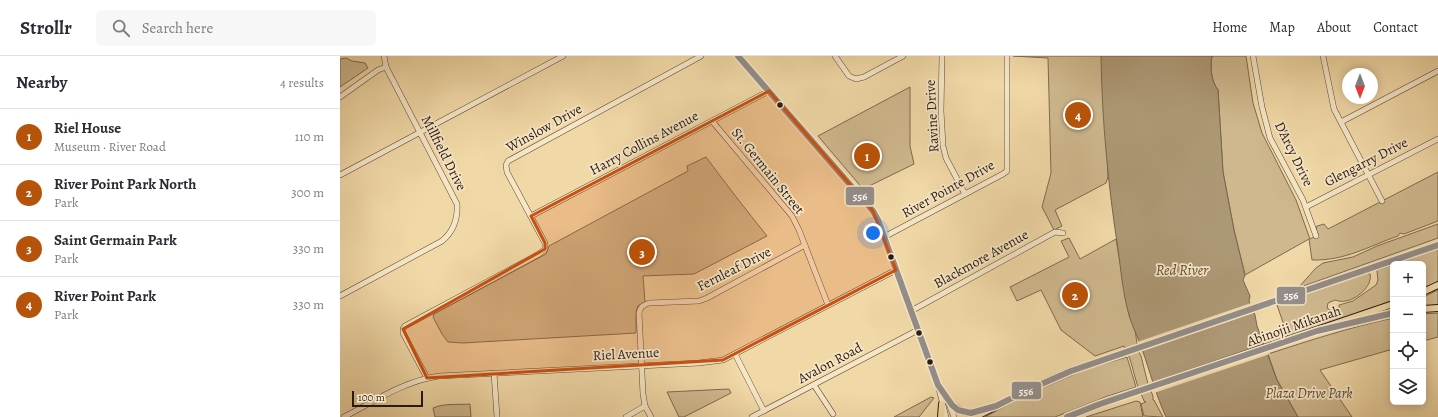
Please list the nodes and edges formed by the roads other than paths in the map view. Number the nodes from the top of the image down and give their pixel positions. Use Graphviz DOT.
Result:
graph roads {
  1 [pos="384,56"];
  2 [pos="563,56"];
  3 [pos="701,56"];
  4 [pos="738,56"];
  5 [pos="835,56"];
  6 [pos="903,56"];
  7 [pos="942,56"];
  8 [pos="1007,56"];
  9 [pos="1253,56"];
  10 [pos="1323,56"];
  11 [pos="386,67"];
  12 [pos="1438,71"];
  13 [pos="769,91"];
  14 [pos="340,97"];
  15 [pos="712,121"];
  16 [pos="1341,122"];
  17 [pos="420,132"];
  18 [pos="1438,139"];
  19 [pos="340,175"];
  20 [pos="1368,175"];
  21 [pos="965,194"];
  22 [pos="1382,201"];
  23 [pos="1306,207"];
  24 [pos="531,216"];
  25 [pos="1063,233"];
  26 [pos="1316,236"];
  27 [pos="884,237"];
  28 [pos="805,245"];
  29 [pos="1438,245"];
  30 [pos="896,270"];
  31 [pos="1438,285"];
  32 [pos="1426,291"];
  33 [pos="340,296"];
  34 [pos="828,305"];
  35 [pos="1390,305"];
  36 [pos="1438,308"];
  37 [pos="1426,309"];
  38 [pos="911,311"];
  39 [pos="1390,314"];
  40 [pos="918,330"];
  41 [pos="1317,331"];
  42 [pos="735,354"];
  43 [pos="641,366"];
  44 [pos="494,372"];
  45 [pos="427,378"];
  46 [pos="814,385"];
  47 [pos="945,402"];
  48 [pos="646,406"];
  49 [pos="996,406"];
  50 [pos="764,410"];
  51 [pos="833,414"];
  52 [pos="344,417"];
  53 [pos="497,417"];
  54 [pos="626,417"];
  55 [pos="651,417"];
  56 [pos="752,417"];
  57 [pos="941,417"];
  58 [pos="946,417"];
  59 [pos="954,417"];
  60 [pos="975,417"];
  61 [pos="1067,417"];
  1 -- 11 [label="street, Millfield Drive"];
  2 -- 17 [label="street"];
  3 -- 24 [label="street, Winslow Drive"];
  4 -- 13 [label="street"];
  5 -- 6 [label="street"];
  7 -- 21 [label="street, Ravine Drive"];
  8 -- 21 [label="street, River Pointe Drive"];
  9 -- 23 [label="street, D'Arcy Drive"];
  10 -- 16 [label="street"];
  11 -- 14 [label="street"];
  11 -- 17 [label="street, Millfield Drive"];
  12 -- 16 [label="street"];
  13 -- 15 [label="street, Harry Collins Avenue"];
  13 -- 27 [label="street"];
  15 -- 24 [label="street, Harry Collins Avenue"];
  15 -- 28 [label="street, St. Germain Street"];
  16 -- 20 [label="street"];
  17 -- 19 [label="street"];
  17 -- 33 [label="street, Millfield Drive"];
  18 -- 20 [label="street, Glengarry Drive"];
  20 -- 22 [label="street"];
  20 -- 23 [label="street, Glengarry Drive"];
  21 -- 27 [label="street, River Pointe Drive"];
  23 -- 26 [label="street, D'Arcy Drive"];
  24 -- 45 [label="street, Winslow Drive"];
  25 -- 38 [label="street, Blackmore Avenue"];
  27 -- 30 [label="street"];
  28 -- 34 [label="street, St. Germain Street"];
  28 -- 43 [label="street, Fernleaf Drive"];
  29 -- 49 [label="main road, Abinojii Mikanah"];
  30 -- 34 [label="street, Riel Avenue"];
  30 -- 38 [label="street"];
  31 -- 32 [label="main road"];
  34 -- 42 [label="street, Riel Avenue"];
  35 -- 41 [label="main road, Abinojii Mikanah"];
  36 -- 37 [label="main road"];
  38 -- 40 [label="street"];
  39 -- 41 [label="main road"];
  40 -- 46 [label="street, Avalon Road"];
  40 -- 47 [label="street"];
  41 -- 61 [label="main road, Abinojii Mikanah"];
  42 -- 43 [label="street, Riel Avenue"];
  42 -- 50 [label="street"];
  43 -- 44 [label="street, Riel Avenue"];
  43 -- 48 [label="street, Fernleaf Drive"];
  44 -- 45 [label="street, Riel Avenue"];
  44 -- 53 [label="street"];
  45 -- 52 [label="street, Riel Avenue"];
  46 -- 50 [label="street, Avalon Road"];
  46 -- 51 [label="street"];
  47 -- 49 [label="main road"];
  47 -- 57 [label="main road"];
  47 -- 58 [label="street"];
  47 -- 59 [label="street"];
  48 -- 54 [label="street"];
  48 -- 55 [label="street, Fernleaf Drive"];
  49 -- 60 [label="main road, Abinojii Mikanah"];
  50 -- 56 [label="street, Avalon Road"];
}
